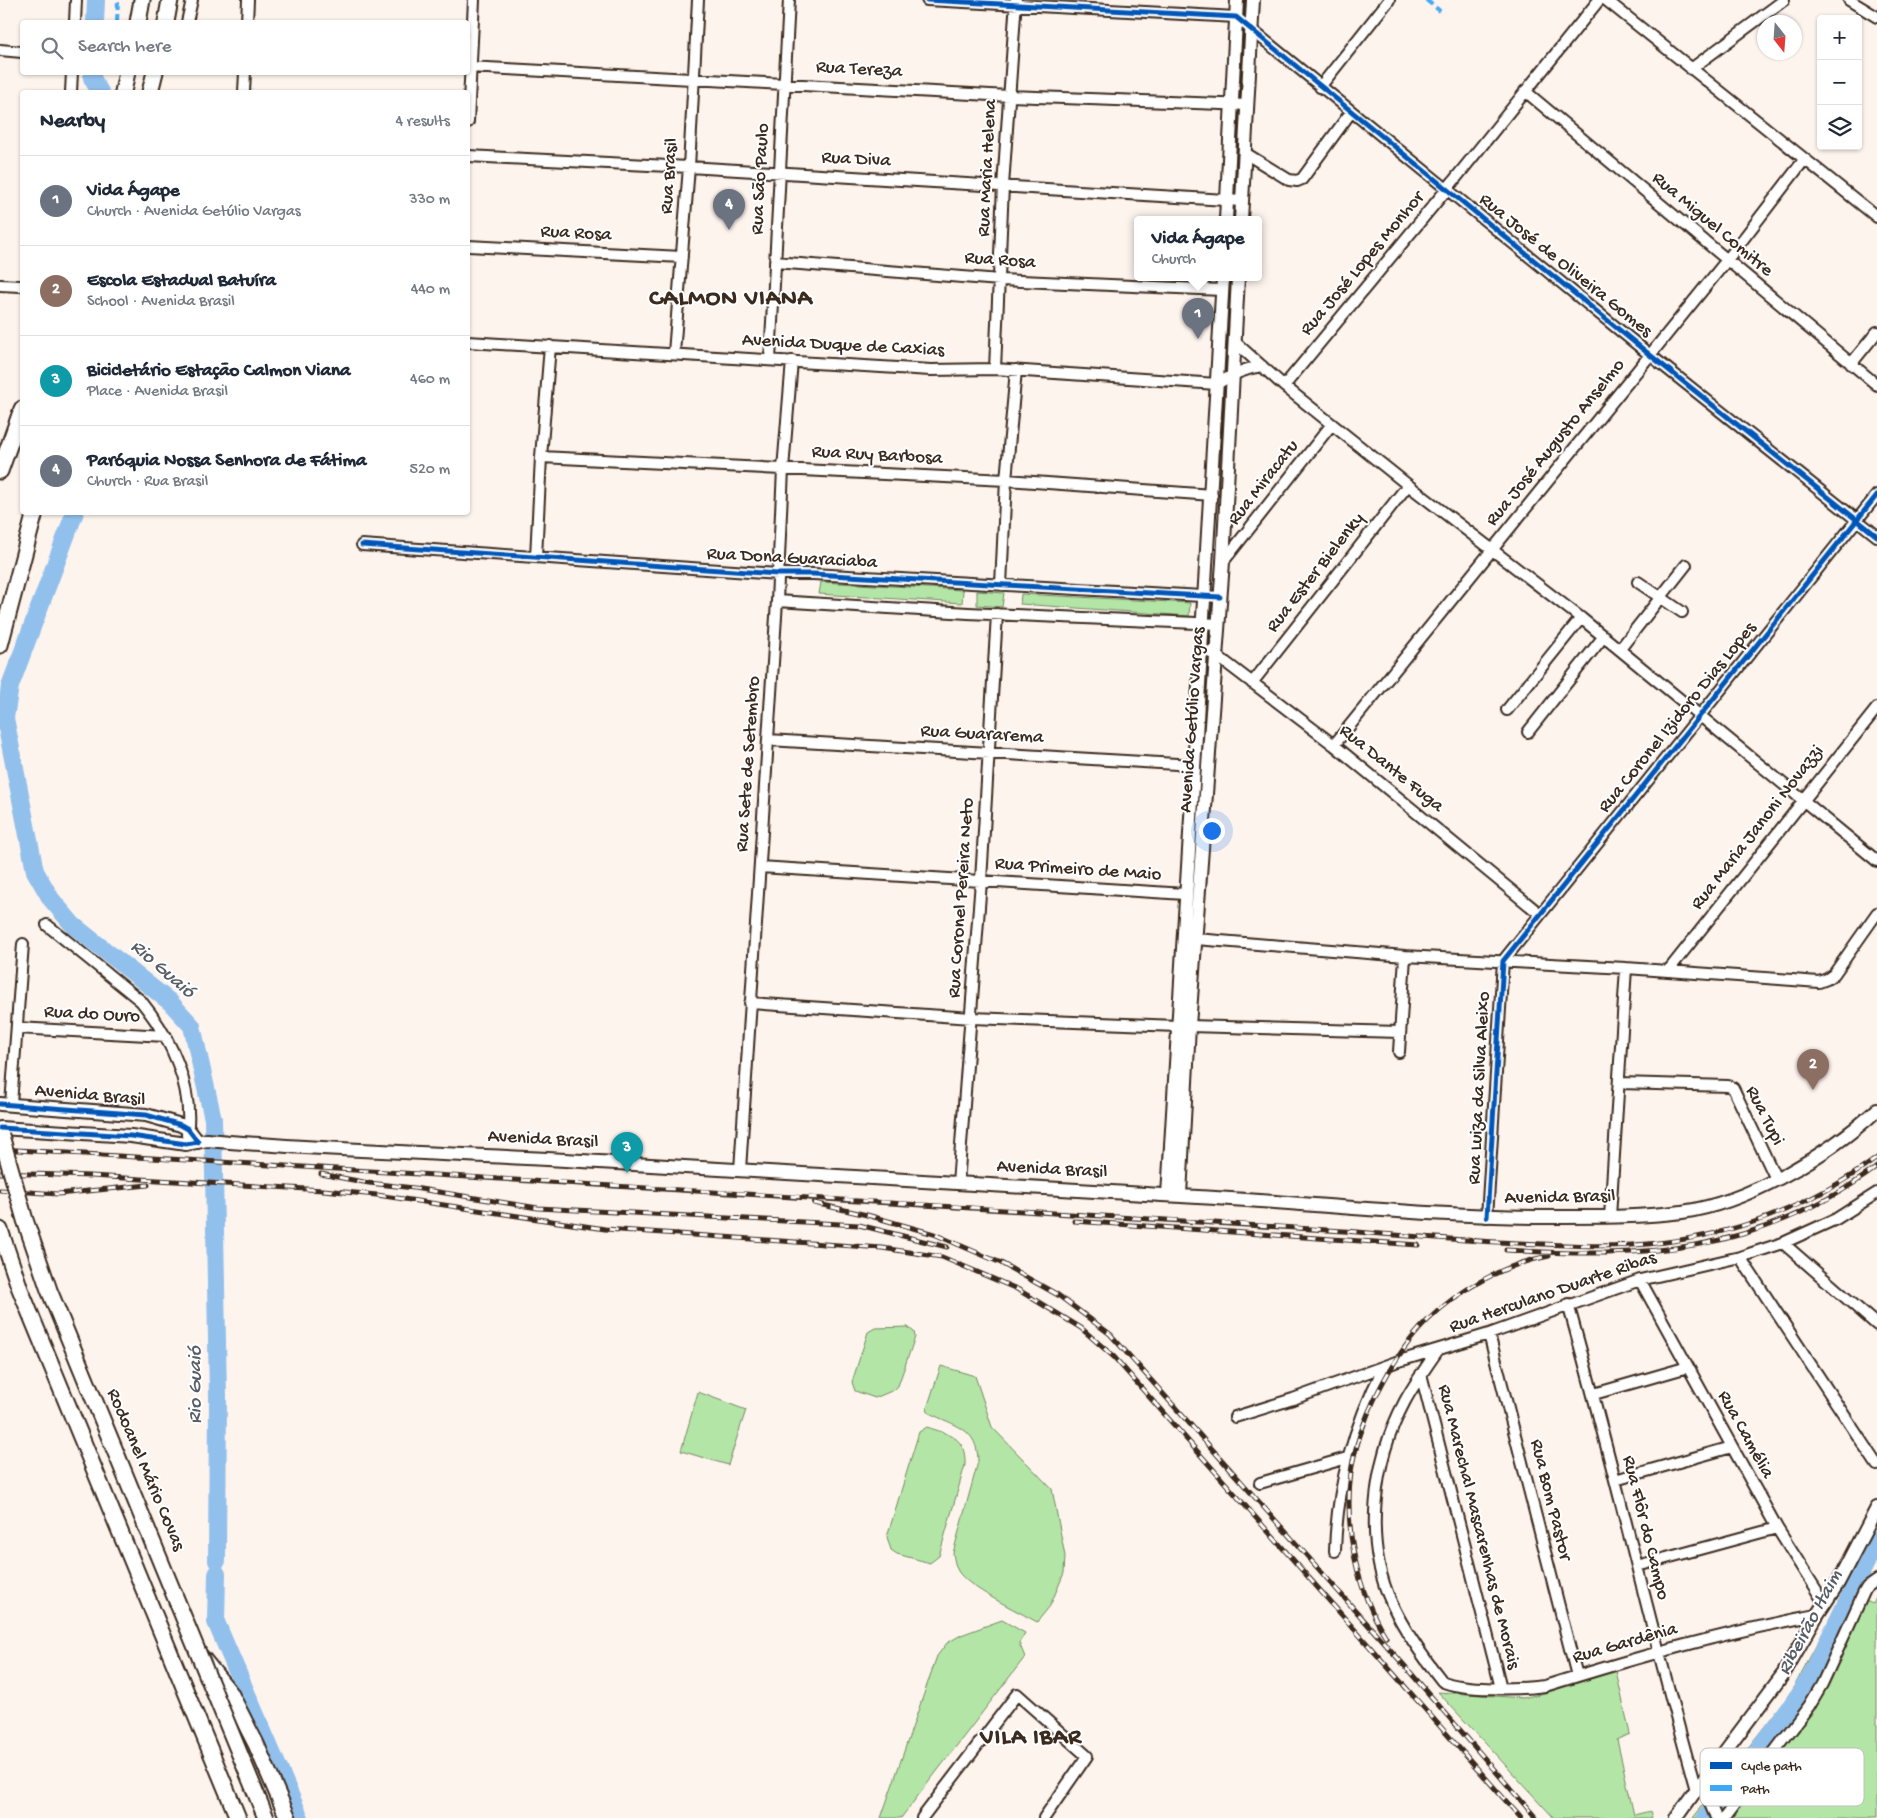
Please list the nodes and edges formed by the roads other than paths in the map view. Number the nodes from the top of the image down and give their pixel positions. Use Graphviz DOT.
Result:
graph roads {
  1 [pos="76,0"];
  2 [pos="142,0"];
  3 [pos="170,0"];
  4 [pos="192,0"];
  5 [pos="248,0"];
  6 [pos="474,0"];
  7 [pos="698,0"];
  8 [pos="789,0"];
  9 [pos="927,0"];
  10 [pos="1237,0"];
  11 [pos="1253,0"];
  12 [pos="1389,0"];
  13 [pos="1599,0"];
  14 [pos="1606,0"];
  15 [pos="1784,0"];
  16 [pos="1849,0"];
  17 [pos="1016,2"];
  18 [pos="1236,17"];
  19 [pos="1877,17"];
  20 [pos="75,20"];
  21 [pos="138,20"];
  22 [pos="166,20"];
  23 [pos="187,20"];
  24 [pos="247,20"];
  25 [pos="1252,31"];
  26 [pos="0,50"];
  27 [pos="20,52"];
  28 [pos="470,67"];
  29 [pos="1692,69"];
  30 [pos="72,75"];
  31 [pos="126,75"];
  32 [pos="154,75"];
  33 [pos="245,75"];
  34 [pos="470,75"];
  35 [pos="694,79"];
  36 [pos="784,84"];
  37 [pos="1320,87"];
  38 [pos="71,90"];
  39 [pos="123,90"];
  40 [pos="150,90"];
  41 [pos="244,90"];
  42 [pos="469,90"];
  43 [pos="1525,91"];
  44 [pos="1009,96"];
  45 [pos="1232,104"];
  46 [pos="1248,105"];
  47 [pos="1351,112"];
  48 [pos="1245,153"];
  49 [pos="470,156"];
  50 [pos="1804,160"];
  51 [pos="689,167"];
  52 [pos="779,173"];
  53 [pos="1004,186"];
  54 [pos="1447,189"];
  55 [pos="1227,200"];
  56 [pos="1242,201"];
  57 [pos="1226,216"];
  58 [pos="1241,216"];
  59 [pos="1877,217"];
  60 [pos="470,246"];
  61 [pos="682,257"];
  62 [pos="1727,260"];
  63 [pos="775,262"];
  64 [pos="1000,280"];
  65 [pos="1238,281"];
  66 [pos="1223,284"];
  67 [pos="0,285"];
  68 [pos="20,286"];
  69 [pos="1877,332"];
  70 [pos="470,342"];
  71 [pos="1236,343"];
  72 [pos="550,346"];
  73 [pos="674,353"];
  74 [pos="1650,355"];
  75 [pos="770,360"];
  76 [pos="792,361"];
  77 [pos="1852,364"];
  78 [pos="1262,366"];
  79 [pos="995,369"];
  80 [pos="1016,370"];
  81 [pos="1234,374"];
  82 [pos="1217,384"];
  83 [pos="1877,385"];
  84 [pos="1284,386"];
  85 [pos="20,415"];
  86 [pos="1332,424"];
  87 [pos="541,457"];
  88 [pos="783,469"];
  89 [pos="0,471"];
  90 [pos="1006,480"];
  91 [pos="1408,485"];
  92 [pos="1212,495"];
  93 [pos="1877,495"];
  94 [pos="34,515"];
  95 [pos="1857,520"];
  96 [pos="1877,536"];
  97 [pos="362,545"];
  98 [pos="1492,549"];
  99 [pos="536,557"];
  100 [pos="1223,562"];
  101 [pos="1686,564"];
  102 [pos="778,574"];
  103 [pos="1638,582"];
  104 [pos="1001,585"];
  105 [pos="1204,596"];
  106 [pos="1220,597"];
  107 [pos="1661,598"];
  108 [pos="777,601"];
  109 [pos="1682,612"];
  110 [pos="997,614"];
  111 [pos="1581,618"];
  112 [pos="1202,623"];
  113 [pos="1219,624"];
  114 [pos="1604,636"];
  115 [pos="0,645"];
  116 [pos="1201,649"];
  117 [pos="1620,649"];
  118 [pos="1216,655"];
  119 [pos="1252,683"];
  120 [pos="1877,708"];
  121 [pos="1507,710"];
  122 [pos="1699,716"];
  123 [pos="1528,732"];
  124 [pos="768,740"];
  125 [pos="1334,745"];
  126 [pos="988,752"];
  127 [pos="1194,766"];
  128 [pos="1803,799"];
  129 [pos="1877,861"];
  130 [pos="760,867"];
  131 [pos="981,881"];
  132 [pos="1185,894"];
  133 [pos="1540,914"];
  134 [pos="1876,917"];
  135 [pos="47,925"];
  136 [pos="1196,939"];
  137 [pos="23,944"];
  138 [pos="1406,956"];
  139 [pos="1503,961"];
  140 [pos="1626,968"];
  141 [pos="1668,971"];
  142 [pos="750,1003"];
  143 [pos="972,1018"];
  144 [pos="1183,1026"];
  145 [pos="17,1028"];
  146 [pos="1400,1032"];
  147 [pos="166,1036"];
  148 [pos="1399,1052"];
  149 [pos="1620,1083"];
  150 [pos="5,1104"];
  151 [pos="1877,1110"];
  152 [pos="0,1128"];
  153 [pos="188,1129"];
  154 [pos="0,1132"];
  155 [pos="197,1142"];
  156 [pos="740,1170"];
  157 [pos="1776,1179"];
  158 [pos="958,1184"];
  159 [pos="1877,1192"];
  160 [pos="1174,1195"];
  161 [pos="1487,1217"];
  162 [pos="1610,1217"];
  163 [pos="0,1230"];
  164 [pos="1783,1243"];
  165 [pos="1740,1257"];
  166 [pos="1640,1280"];
  167 [pos="1568,1304"];
  168 [pos="1877,1325"];
  169 [pos="1489,1334"];
  170 [pos="1438,1350"];
  171 [pos="1384,1367"];
  172 [pos="1688,1368"];
  173 [pos="1421,1374"];
  174 [pos="1594,1394"];
  175 [pos="1234,1417"];
  176 [pos="1732,1448"];
  177 [pos="1347,1458"];
  178 [pos="1877,1465"];
  179 [pos="1615,1480"];
  180 [pos="1260,1483"];
  181 [pos="1877,1508"];
  182 [pos="1777,1528"];
  183 [pos="1335,1551"];
  184 [pos="1637,1566"];
  185 [pos="1877,1580"];
  186 [pos="1825,1604"];
  187 [pos="1817,1615"];
  188 [pos="1658,1652"];
  189 [pos="202,1658"];
  190 [pos="1577,1676"];
  191 [pos="1502,1688"];
  192 [pos="1728,1748"];
  193 [pos="1775,1748"];
  194 [pos="1700,1785"];
  195 [pos="1696,1790"];
  196 [pos="1712,1806"];
  197 [pos="1728,1806"];
  198 [pos="1719,1817"];
  199 [pos="238,1818"];
  200 [pos="266,1818"];
  201 [pos="288,1818"];
  202 [pos="922,1818"];
  203 [pos="1044,1818"];
  204 [pos="1676,1818"];
  1 -- 20 [label="street"];
  2 -- 21 [label="highway"];
  3 -- 22 [label="highway"];
  4 -- 23 [label="street"];
  5 -- 24 [label="street"];
  6 -- 28 [label="street"];
  7 -- 35 [label="street, Rua Brasil"];
  8 -- 36 [label="street, Rua São Paulo"];
  9 -- 17 [label="street"];
  10 -- 18 [label="main road"];
  11 -- 25 [label="main road"];
  12 -- 37 [label="street"];
  13 -- 43 [label="street, Rua José Lopes Monhor"];
  14 -- 29 [label="street"];
  15 -- 29 [label="street"];
  16 -- 19 [label="street"];
  17 -- 18 [label="street"];
  17 -- 44 [label="street, Rua Maria Helena"];
  18 -- 25 [label="street, Rua José de Oliveira Gomes"];
  18 -- 45 [label="main road"];
  25 -- 37 [label="street, Rua José de Oliveira Gomes"];
  25 -- 46 [label="main road"];
  26 -- 27 [label="street"];
  28 -- 35 [label="street, Rua Tereza"];
  29 -- 50 [label="street"];
  30 -- 38 [label="street"];
  31 -- 39 [label="highway"];
  32 -- 40 [label="highway"];
  33 -- 41 [label="street"];
  34 -- 42 [label="street"];
  35 -- 36 [label="street, Rua Tereza"];
  35 -- 51 [label="street, Rua Brasil"];
  36 -- 44 [label="street, Rua Tereza"];
  36 -- 52 [label="street, Rua São Paulo"];
  37 -- 47 [label="street, Rua José de Oliveira Gomes"];
  43 -- 54 [label="street, Rua José Lopes Monhor"];
  43 -- 62 [label="street, Rua Miguel Comitre"];
  44 -- 45 [label="street, Rua Tereza"];
  44 -- 53 [label="street, Rua Maria Helena"];
  45 -- 46 [label="street, Rua Tereza"];
  45 -- 55 [label="main road"];
  46 -- 48 [label="main road"];
  47 -- 48 [label="street"];
  47 -- 54 [label="street, Rua José de Oliveira Gomes"];
  48 -- 56 [label="main road"];
  49 -- 51 [label="street, Rua Diva"];
  50 -- 59 [label="street"];
  50 -- 62 [label="street, Rua José Augusto Anselmo"];
  51 -- 52 [label="street, Rua Diva"];
  51 -- 61 [label="street, Rua Brasil"];
  52 -- 53 [label="street, Rua Diva"];
  52 -- 63 [label="street, Rua São Paulo"];
  53 -- 55 [label="street, Rua Diva"];
  53 -- 64 [label="street, Rua Maria Helena"];
  54 -- 74 [label="street, Rua José de Oliveira Gomes"];
  54 -- 84 [label="street, Rua José Lopes Monhor"];
  55 -- 56 [label="street, Rua Diva"];
  55 -- 57 [label="main road"];
  56 -- 58 [label="main road"];
  60 -- 61 [label="street, Rua Rosa"];
  61 -- 73 [label="street, Rua Brasil"];
  62 -- 74 [label="street, Rua José Augusto Anselmo"];
  62 -- 77 [label="street, Rua Miguel Comitre"];
  63 -- 64 [label="street, Rua Rosa"];
  63 -- 75 [label="street, Rua São Paulo"];
  64 -- 66 [label="street, Rua Rosa"];
  64 -- 79 [label="street, Rua Maria Helena"];
  65 -- 71 [label="main road, Avenida Getúlio Vargas"];
  66 -- 82 [label="main road, Avenida Getúlio Vargas"];
  67 -- 68 [label="street"];
  69 -- 77 [label="street"];
  70 -- 72 [label="street, Avenida Duque de Caxias"];
  71 -- 78 [label="street"];
  71 -- 81 [label="main road, Avenida Getúlio Vargas"];
  72 -- 73 [label="street, Avenida Duque de Caxias"];
  72 -- 87 [label="street"];
  73 -- 75 [label="street, Avenida Duque de Caxias"];
  74 -- 95 [label="street, Rua José de Oliveira Gomes"];
  74 -- 98 [label="street, Rua José Augusto Anselmo"];
  75 -- 76 [label="street, Avenida Duque de Caxias"];
  76 -- 79 [label="street, Avenida Duque de Caxias"];
  76 -- 88 [label="street, Rua Sete de Setembro"];
  77 -- 83 [label="street, Rua Miguel Comitre"];
  78 -- 81 [label="street"];
  78 -- 84 [label="street"];
  79 -- 80 [label="street, Avenida Duque de Caxias"];
  80 -- 82 [label="street, Avenida Duque de Caxias"];
  80 -- 90 [label="street"];
  81 -- 82 [label="street"];
  81 -- 100 [label="main road, Avenida Getúlio Vargas"];
  82 -- 92 [label="main road, Avenida Getúlio Vargas"];
  84 -- 86 [label="street"];
  85 -- 89 [label="highway"];
  86 -- 91 [label="street"];
  86 -- 100 [label="street, Rua Miracatu"];
  87 -- 88 [label="street, Rua Ruy Barbosa"];
  87 -- 99 [label="street"];
  88 -- 90 [label="street, Rua Ruy Barbosa"];
  88 -- 102 [label="street, Rua Sete de Setembro"];
  90 -- 92 [label="street, Rua Ruy Barbosa"];
  90 -- 104 [label="street"];
  91 -- 98 [label="street"];
  91 -- 119 [label="street, Rua Ester Bielenky"];
  92 -- 105 [label="main road, Avenida Getúlio Vargas"];
  93 -- 95 [label="street, Rua Coronel Izidoro Dias Lopes"];
  94 -- 115 [label="highway"];
  95 -- 96 [label="street, Rua José de Oliveira Gomes"];
  95 -- 122 [label="street, Rua Coronel Izidoro Dias Lopes"];
  97 -- 99 [label="street, Rua Dona Guaraciaba"];
  98 -- 111 [label="street"];
  98 -- 125 [label="street, Rua José Augusto Anselmo"];
  99 -- 102 [label="street, Rua Dona Guaraciaba"];
  100 -- 106 [label="main road, Avenida Getúlio Vargas"];
  101 -- 107 [label="street"];
  102 -- 104 [label="street, Rua Dona Guaraciaba"];
  102 -- 108 [label="street, Rua Sete de Setembro"];
  103 -- 107 [label="street"];
  104 -- 105 [label="street, Rua Dona Guaraciaba"];
  105 -- 106 [label="street, Rua Dona Guaraciaba"];
  105 -- 112 [label="main road, Avenida Getúlio Vargas"];
  106 -- 113 [label="main road, Avenida Getúlio Vargas"];
  107 -- 109 [label="street"];
  107 -- 117 [label="street"];
  108 -- 110 [label="street"];
  108 -- 124 [label="street, Rua Sete de Setembro"];
  110 -- 112 [label="street"];
  110 -- 126 [label="street, Rua Coronel Pereira Neto"];
  111 -- 114 [label="street"];
  111 -- 121 [label="street"];
  112 -- 113 [label="street"];
  112 -- 116 [label="main road, Avenida Getúlio Vargas"];
  113 -- 118 [label="main road, Avenida Getúlio Vargas"];
  114 -- 117 [label="street"];
  114 -- 123 [label="street"];
  116 -- 118 [label="street, Rua Dante Fuga"];
  116 -- 127 [label="main road, Avenida Getúlio Vargas"];
  117 -- 122 [label="street"];
  118 -- 119 [label="street, Rua Dante Fuga"];
  118 -- 136 [label="main road, Avenida Getúlio Vargas"];
  119 -- 125 [label="street, Rua Dante Fuga"];
  120 -- 128 [label="street, Rua Maria Janoni Novazzi"];
  122 -- 128 [label="street"];
  122 -- 133 [label="street, Rua Coronel Izidoro Dias Lopes"];
  124 -- 126 [label="street, Rua Guararema"];
  124 -- 130 [label="street, Rua Sete de Setembro"];
  125 -- 133 [label="street, Rua Dante Fuga"];
  126 -- 127 [label="street, Rua Guararema"];
  126 -- 131 [label="street, Rua Coronel Pereira Neto"];
  127 -- 132 [label="main road, Avenida Getúlio Vargas"];
  128 -- 129 [label="street"];
  128 -- 141 [label="street, Rua Maria Janoni Novazzi"];
  130 -- 131 [label="street, Rua Primeiro de Maio"];
  130 -- 142 [label="street, Rua Sete de Setembro"];
  131 -- 132 [label="street, Rua Primeiro de Maio"];
  131 -- 143 [label="street, Rua Coronel Pereira Neto"];
  132 -- 136 [label="main road"];
  132 -- 144 [label="main road, Avenida Getúlio Vargas"];
  133 -- 139 [label="street, Rua Coronel Izidoro Dias Lopes"];
  134 -- 141 [label="street"];
  135 -- 147 [label="street"];
  136 -- 138 [label="street"];
  136 -- 144 [label="main road, Avenida Getúlio Vargas"];
  137 -- 145 [label="street"];
  138 -- 139 [label="street"];
  138 -- 146 [label="street"];
  139 -- 140 [label="street"];
  139 -- 161 [label="street, Rua Luiza da Silva Aleixo"];
  140 -- 141 [label="street"];
  140 -- 149 [label="street"];
  142 -- 143 [label="street"];
  142 -- 156 [label="street, Rua Sete de Setembro"];
  143 -- 144 [label="street"];
  143 -- 158 [label="street, Rua Coronel Pereira Neto"];
  144 -- 146 [label="street"];
  144 -- 160 [label="main road, Avenida Getúlio Vargas"];
  145 -- 147 [label="street, Rua do Ouro"];
  145 -- 150 [label="street"];
  146 -- 148 [label="street"];
  147 -- 153 [label="street"];
  149 -- 157 [label="street, Rua Tupi"];
  149 -- 162 [label="street"];
  150 -- 153 [label="main road, Avenida Brasil"];
  151 -- 157 [label="main road, Avenida Brasil"];
  152 -- 155 [label="main road, Avenida Brasil"];
  153 -- 155 [label="main road"];
  154 -- 189 [label="highway, Rodoanel Mário Covas, bridge"];
  155 -- 156 [label="main road, Avenida Brasil"];
  156 -- 158 [label="main road, Avenida Brasil"];
  157 -- 162 [label="main road, Avenida Brasil"];
  158 -- 160 [label="main road, Avenida Brasil"];
  159 -- 164 [label="street, Rua Herculano Duarte Ribas"];
  160 -- 161 [label="main road, Avenida Brasil"];
  161 -- 162 [label="main road, Avenida Brasil"];
  163 -- 199 [label="highway"];
  164 -- 165 [label="street, Rua Herculano Duarte Ribas"];
  164 -- 168 [label="street"];
  165 -- 166 [label="street, Rua Herculano Duarte Ribas"];
  165 -- 178 [label="street"];
  166 -- 167 [label="street, Rua Herculano Duarte Ribas"];
  166 -- 172 [label="street, Rua Camélia"];
  167 -- 169 [label="street, Rua Herculano Duarte Ribas"];
  167 -- 174 [label="street, Rua Flôr do Campo"];
  169 -- 170 [label="street, Rua Herculano Duarte Ribas"];
  169 -- 190 [label="street, Rua Bom Pastor"];
  170 -- 171 [label="street, Rua Herculano Duarte Ribas"];
  170 -- 173 [label="street"];
  171 -- 175 [label="street, Rua Herculano Duarte Ribas"];
  171 -- 177 [label="street"];
  172 -- 174 [label="street"];
  172 -- 176 [label="street, Rua Camélia"];
  173 -- 191 [label="street, Rua Marechal Mascarenhas de Morais"];
  173 -- 191 [label="street, Rua Gardênia"];
  174 -- 179 [label="street, Rua Flôr do Campo"];
  176 -- 179 [label="street"];
  176 -- 182 [label="street, Rua Camélia"];
  177 -- 180 [label="street"];
  177 -- 183 [label="street"];
  179 -- 184 [label="street, Rua Flôr do Campo"];
  181 -- 186 [label="main road"];
  182 -- 184 [label="street"];
  182 -- 186 [label="street, Rua Camélia"];
  184 -- 188 [label="street, Rua Flôr do Campo"];
  185 -- 193 [label="street"];
  186 -- 187 [label="main road"];
  187 -- 188 [label="street, Rua Gardênia"];
  187 -- 192 [label="main road"];
  188 -- 190 [label="street, Rua Gardênia"];
  188 -- 195 [label="street, Rua Flôr do Campo"];
  189 -- 200 [label="highway, Rodoanel Mário Covas, bridge"];
  189 -- 201 [label="highway"];
  190 -- 191 [label="street, Rua Gardênia"];
  194 -- 195 [label="main road"];
  195 -- 204 [label="main road"];
  196 -- 198 [label="street"];
  197 -- 198 [label="street"];
  202 -- 203 [label="street"];
}
